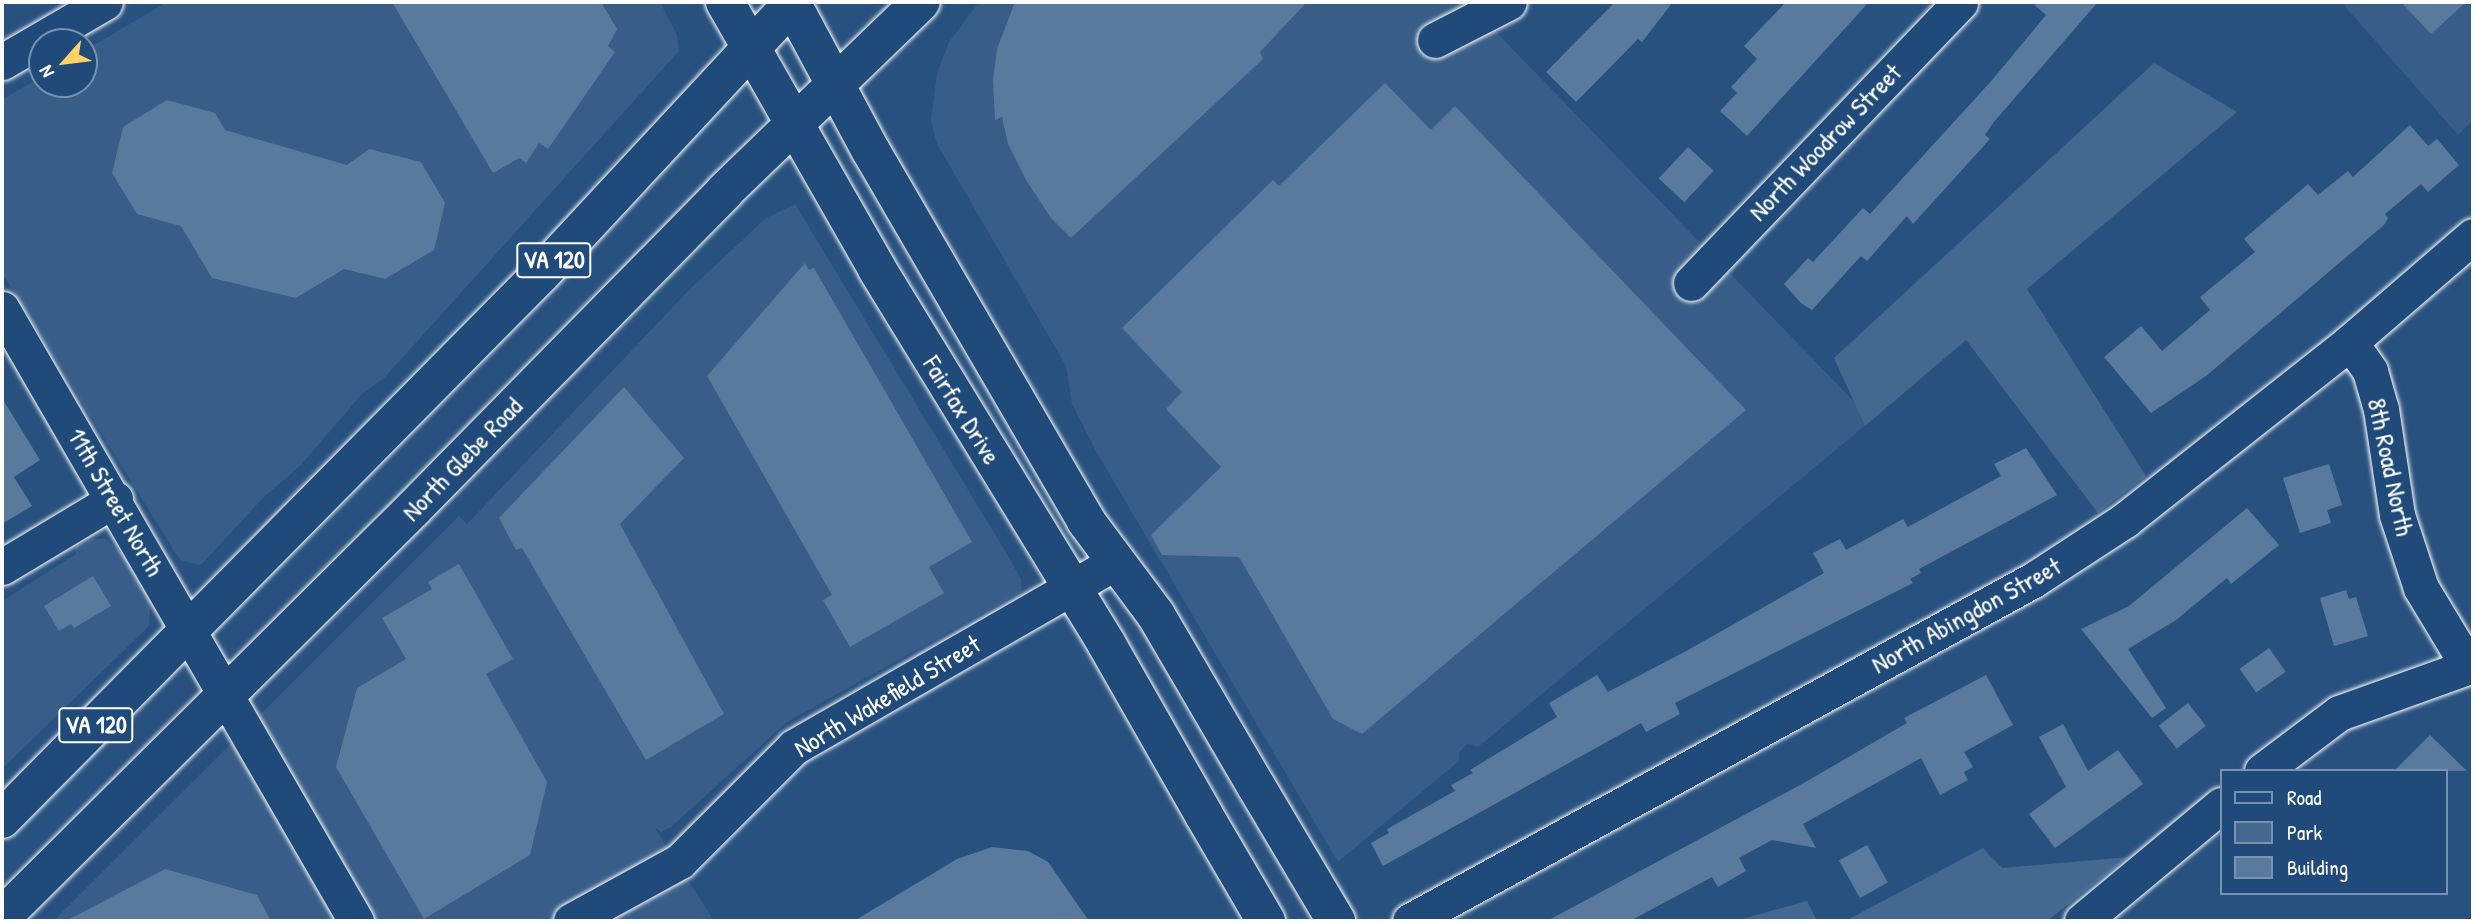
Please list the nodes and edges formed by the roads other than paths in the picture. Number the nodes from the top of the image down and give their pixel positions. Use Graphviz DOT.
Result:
graph roads {
  1 [pos="105,2"];
  2 [pos="725,2"];
  3 [pos="792,2"];
  4 [pos="921,2"];
  5 [pos="1509,2"];
  6 [pos="1960,2"];
  7 [pos="1435,40"];
  8 [pos="750,48"];
  9 [pos="2,62"];
  10 [pos="836,85"];
  11 [pos="795,125"];
  12 [pos="2473,236"];
  13 [pos="1691,283"];
  14 [pos="2,309"];
  15 [pos="2350,342"];
  16 [pos="115,499"];
  17 [pos="1116,562"];
  18 [pos="2,567"];
  19 [pos="1072,587"];
  20 [pos="190,632"];
  21 [pos="2471,666"];
  22 [pos="226,696"];
  23 [pos="2265,769"];
  24 [pos="2220,805"];
  25 [pos="2,819"];
  26 [pos="2,917"];
  27 [pos="356,921"];
  28 [pos="571,921"];
  29 [pos="1266,921"];
  30 [pos="1336,921"];
  31 [pos="1410,921"];
  32 [pos="2082,921"];
  1 -- 9 [label="street"];
  2 -- 8 [label="main road, Fairfax Drive"];
  3 -- 8 [label="main road, VA 120"];
  3 -- 10 [label="main road, Fairfax Drive"];
  4 -- 10 [label="main road, North Glebe Road / VA 120"];
  5 -- 7 [label="street"];
  6 -- 13 [label="street, North Woodrow Street"];
  8 -- 11 [label="main road, Fairfax Drive"];
  8 -- 20 [label="main road, VA 120"];
  10 -- 11 [label="main road, North Glebe Road / VA 120"];
  10 -- 17 [label="main road, Fairfax Drive"];
  11 -- 19 [label="main road, Fairfax Drive"];
  11 -- 22 [label="main road, North Glebe Road / VA 120"];
  12 -- 15 [label="street, North Abingdon Street"];
  14 -- 16 [label="street, 11th Street North"];
  15 -- 21 [label="street, 8th Road North"];
  15 -- 31 [label="street, North Abingdon Street"];
  16 -- 18 [label="street"];
  16 -- 20 [label="street, 11th Street North"];
  17 -- 19 [label="street, North Wakefield Street"];
  17 -- 30 [label="main road, Fairfax Drive"];
  19 -- 28 [label="street, North Wakefield Street"];
  19 -- 29 [label="main road, Fairfax Drive"];
  20 -- 22 [label="street, 11th Street North"];
  20 -- 25 [label="main road, VA 120"];
  21 -- 23 [label="street"];
  22 -- 26 [label="main road, North Glebe Road / VA 120"];
  22 -- 27 [label="street"];
  24 -- 32 [label="street"];
}
